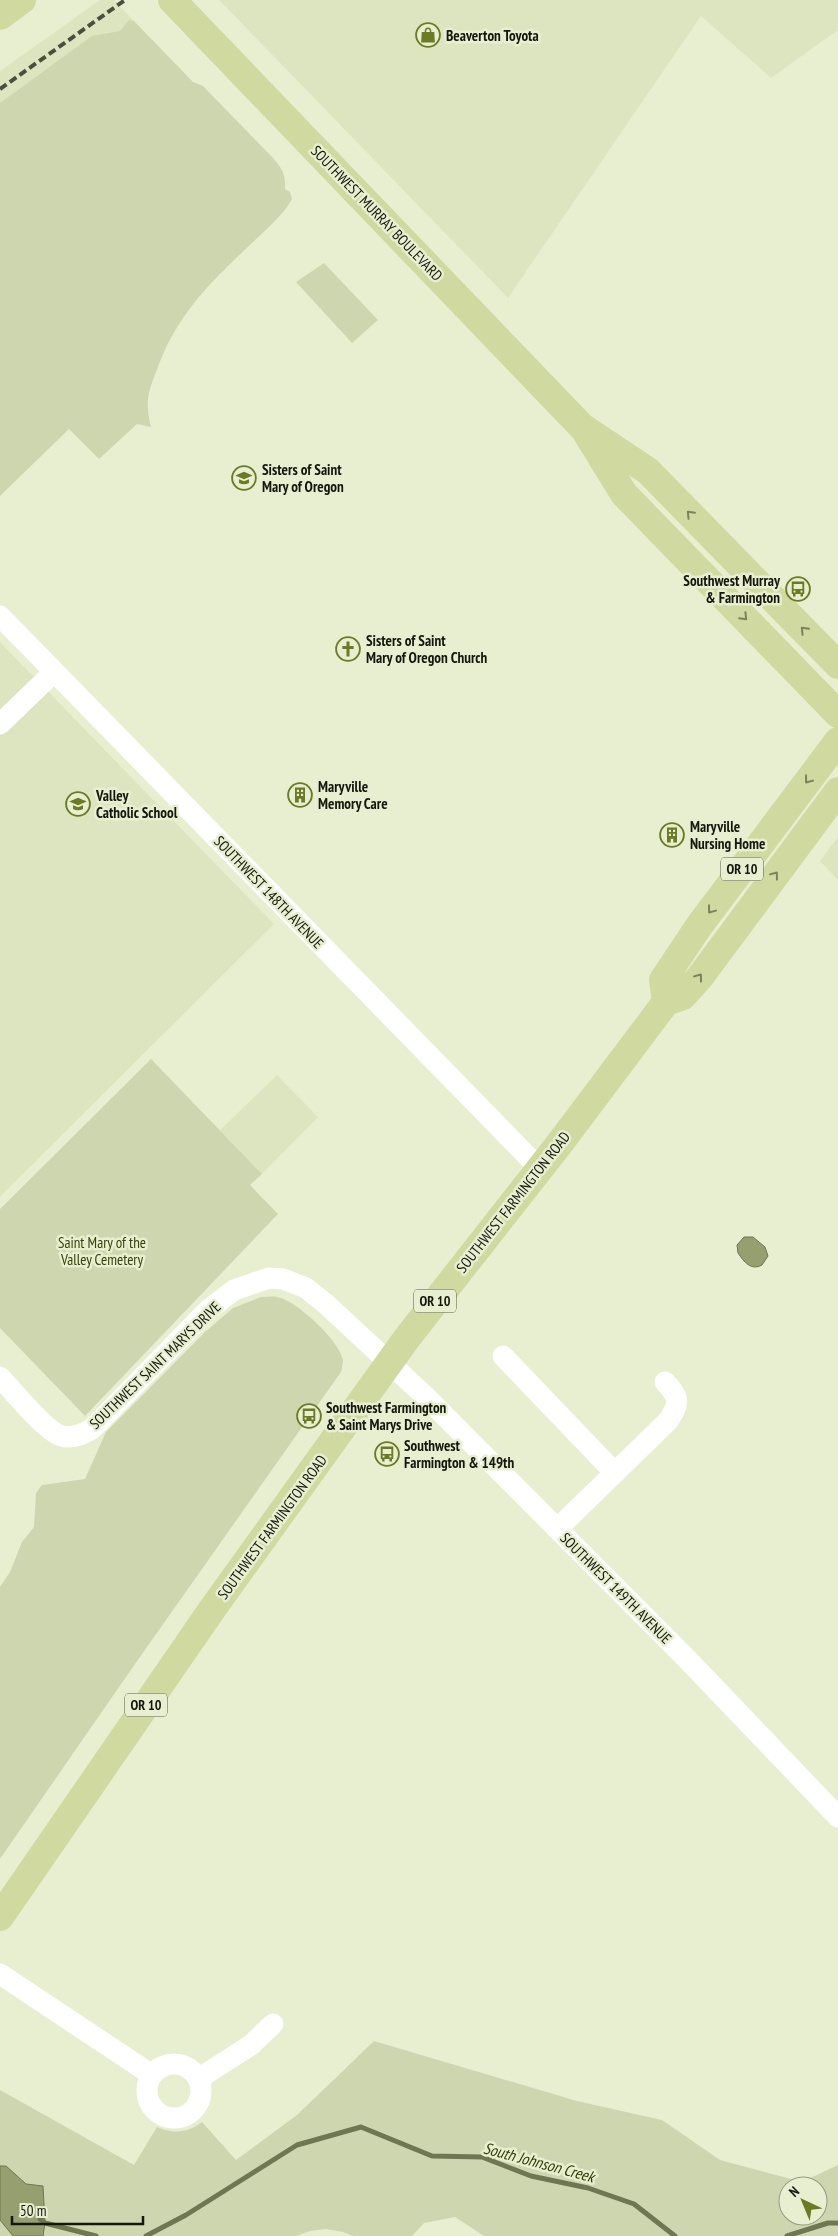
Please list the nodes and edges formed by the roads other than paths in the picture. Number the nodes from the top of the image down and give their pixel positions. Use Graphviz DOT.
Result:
graph roads {
  1 [pos="172,0"];
  2 [pos="582,427"];
  3 [pos="0,616"];
  4 [pos="838,665"];
  5 [pos="54,672"];
  6 [pos="838,714"];
  7 [pos="0,724"];
  8 [pos="838,741"];
  9 [pos="838,792"];
  10 [pos="666,1002"];
  11 [pos="539,1168"];
  12 [pos="503,1356"];
  13 [pos="389,1363"];
  14 [pos="0,1377"];
  15 [pos="665,1382"];
  16 [pos="614,1472"];
  17 [pos="558,1529"];
  18 [pos="838,1817"];
  19 [pos="0,1917"];
  20 [pos="0,1974"];
  21 [pos="273,2024"];
  22 [pos="152,2075"];
  23 [pos="198,2079"];
  1 -- 2 [label="main road, SOUTHWEST MURRAY BOULEVARD"];
  4 -- 2 [label="main road, SOUTHWEST MURRAY BOULEVARD, one-way"];
  2 -- 6 [label="main road, SOUTHWEST MURRAY BOULEVARD, one-way"];
  3 -- 5 [label="street, SOUTHWEST 148TH AVENUE"];
  5 -- 7 [label="street"];
  5 -- 11 [label="street, SOUTHWEST 148TH AVENUE"];
  8 -- 10 [label="main road, OR 10, one-way"];
  10 -- 9 [label="main road, SOUTHWEST FARMINGTON ROAD / OR 10, one-way"];
  10 -- 11 [label="main road, SOUTHWEST FARMINGTON ROAD / OR 10"];
  11 -- 13 [label="main road, SOUTHWEST FARMINGTON ROAD / OR 10"];
  12 -- 16 [label="street"];
  13 -- 14 [label="street, SOUTHWEST SAINT MARYS DRIVE"];
  13 -- 17 [label="street, SOUTHWEST 149TH AVENUE"];
  13 -- 19 [label="main road, SOUTHWEST FARMINGTON ROAD / OR 10"];
  15 -- 16 [label="street"];
  16 -- 17 [label="street"];
  17 -- 18 [label="street, SOUTHWEST 149TH AVENUE"];
  20 -- 22 [label="street"];
  21 -- 23 [label="street"];
  22 -- 23 [label="street"];
  22 -- 23 [label="street"];
}
